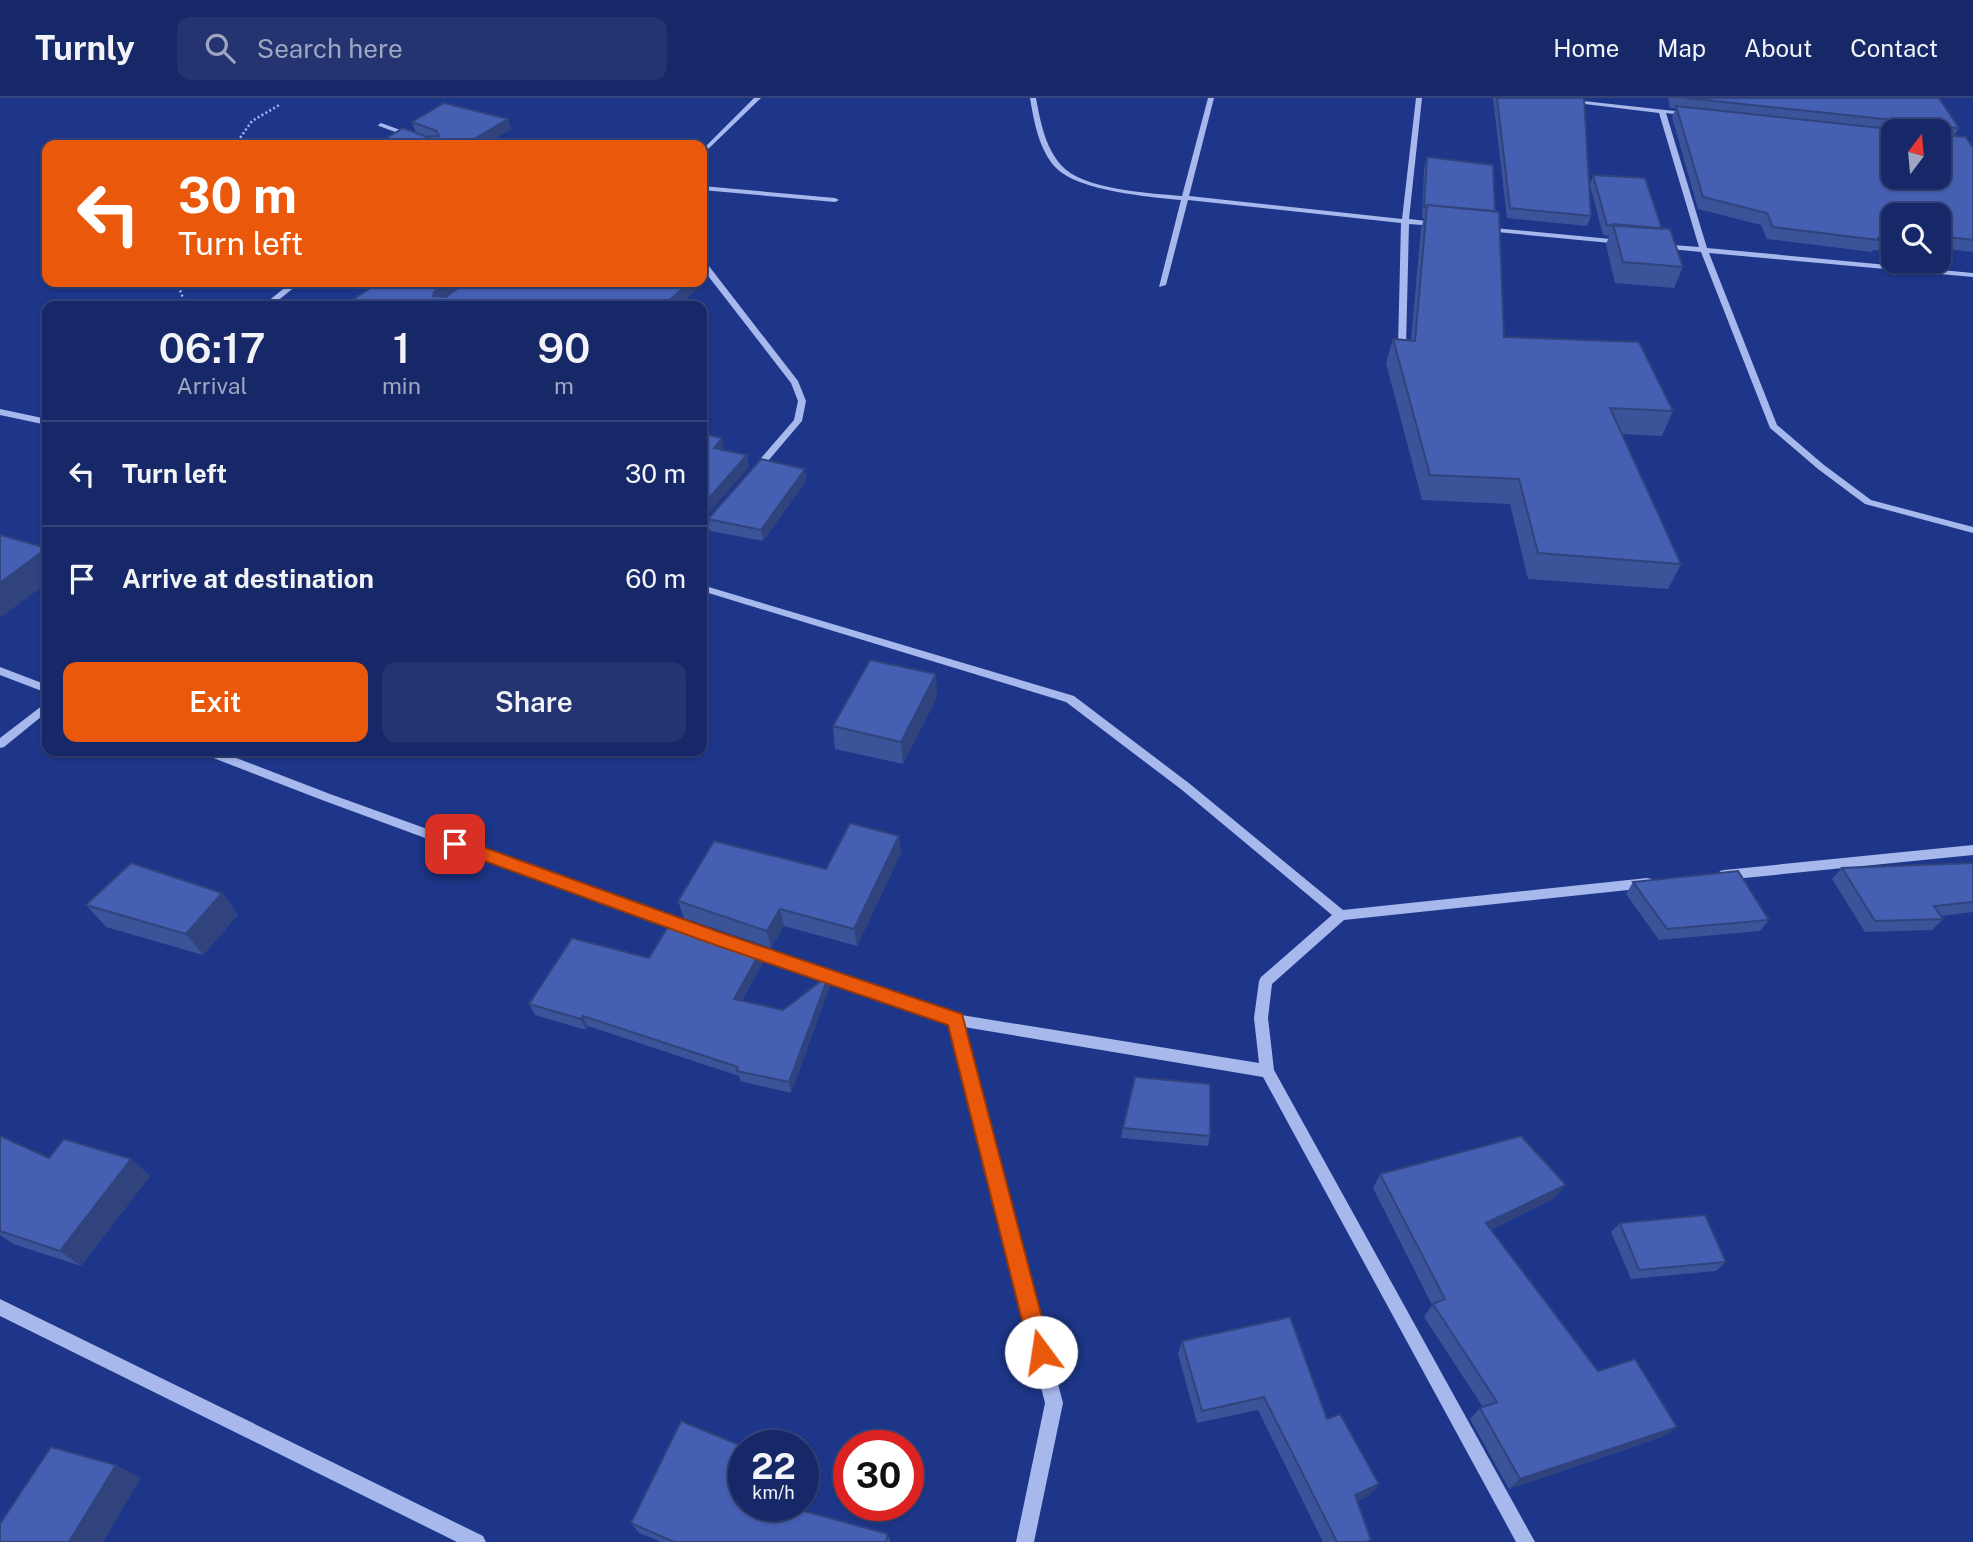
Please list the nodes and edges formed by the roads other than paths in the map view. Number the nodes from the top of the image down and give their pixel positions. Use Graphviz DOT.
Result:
graph roads {
  1 [pos="758,98"];
  2 [pos="1033,98"];
  3 [pos="1211,98"];
  4 [pos="1419,98"];
  5 [pos="1538,98"];
  6 [pos="1662,111"];
  7 [pos="1703,115"];
  8 [pos="381,125"];
  9 [pos="423,140"];
  10 [pos="707,148"];
  11 [pos="707,188"];
  12 [pos="1184,198"];
  13 [pos="835,200"];
  14 [pos="1405,221"];
  15 [pos="1446,225"];
  16 [pos="1473,228"];
  17 [pos="1636,244"];
  18 [pos="1649,245"];
  19 [pos="1703,250"];
  20 [pos="707,269"];
  21 [pos="1973,275"];
  22 [pos="1162,285"];
  23 [pos="291,287"];
  24 [pos="273,301"];
  25 [pos="1402,346"];
  26 [pos="0,412"];
  27 [pos="42,421"];
  28 [pos="746,481"];
  29 [pos="728,501"];
  30 [pos="707,525"];
  31 [pos="1973,530"];
  32 [pos="707,590"];
  33 [pos="0,671"];
  34 [pos="42,687"];
  35 [pos="42,710"];
  36 [pos="0,744"];
  37 [pos="221,756"];
  38 [pos="1973,849"];
  39 [pos="1712,877"];
  40 [pos="1657,882"];
  41 [pos="1341,915"];
  42 [pos="700,933"];
  43 [pos="738,946"];
  44 [pos="955,1020"];
  45 [pos="1267,1071"];
  46 [pos="0,1307"];
  47 [pos="477,1542"];
  48 [pos="1025,1542"];
  49 [pos="1527,1542"];
  1 -- 10 [label="street"];
  2 -- 12 [label="street"];
  3 -- 12 [label="street"];
  4 -- 14 [label="street"];
  5 -- 6 [label="street"];
  6 -- 7 [label="street"];
  6 -- 19 [label="street"];
  8 -- 9 [label="street"];
  11 -- 13 [label="street"];
  12 -- 14 [label="street"];
  12 -- 22 [label="street"];
  14 -- 15 [label="street"];
  14 -- 25 [label="street"];
  16 -- 17 [label="street"];
  18 -- 19 [label="street"];
  19 -- 21 [label="street"];
  19 -- 31 [label="street"];
  20 -- 28 [label="street"];
  23 -- 24 [label="street"];
  26 -- 27 [label="street"];
  29 -- 30 [label="street"];
  32 -- 41 [label="street"];
  33 -- 34 [label="street"];
  35 -- 36 [label="street"];
  37 -- 42 [label="street"];
  38 -- 39 [label="street"];
  40 -- 41 [label="street"];
  41 -- 45 [label="street"];
  43 -- 44 [label="street"];
  44 -- 45 [label="street"];
  44 -- 48 [label="street"];
  45 -- 49 [label="street"];
  46 -- 47 [label="street"];
}
